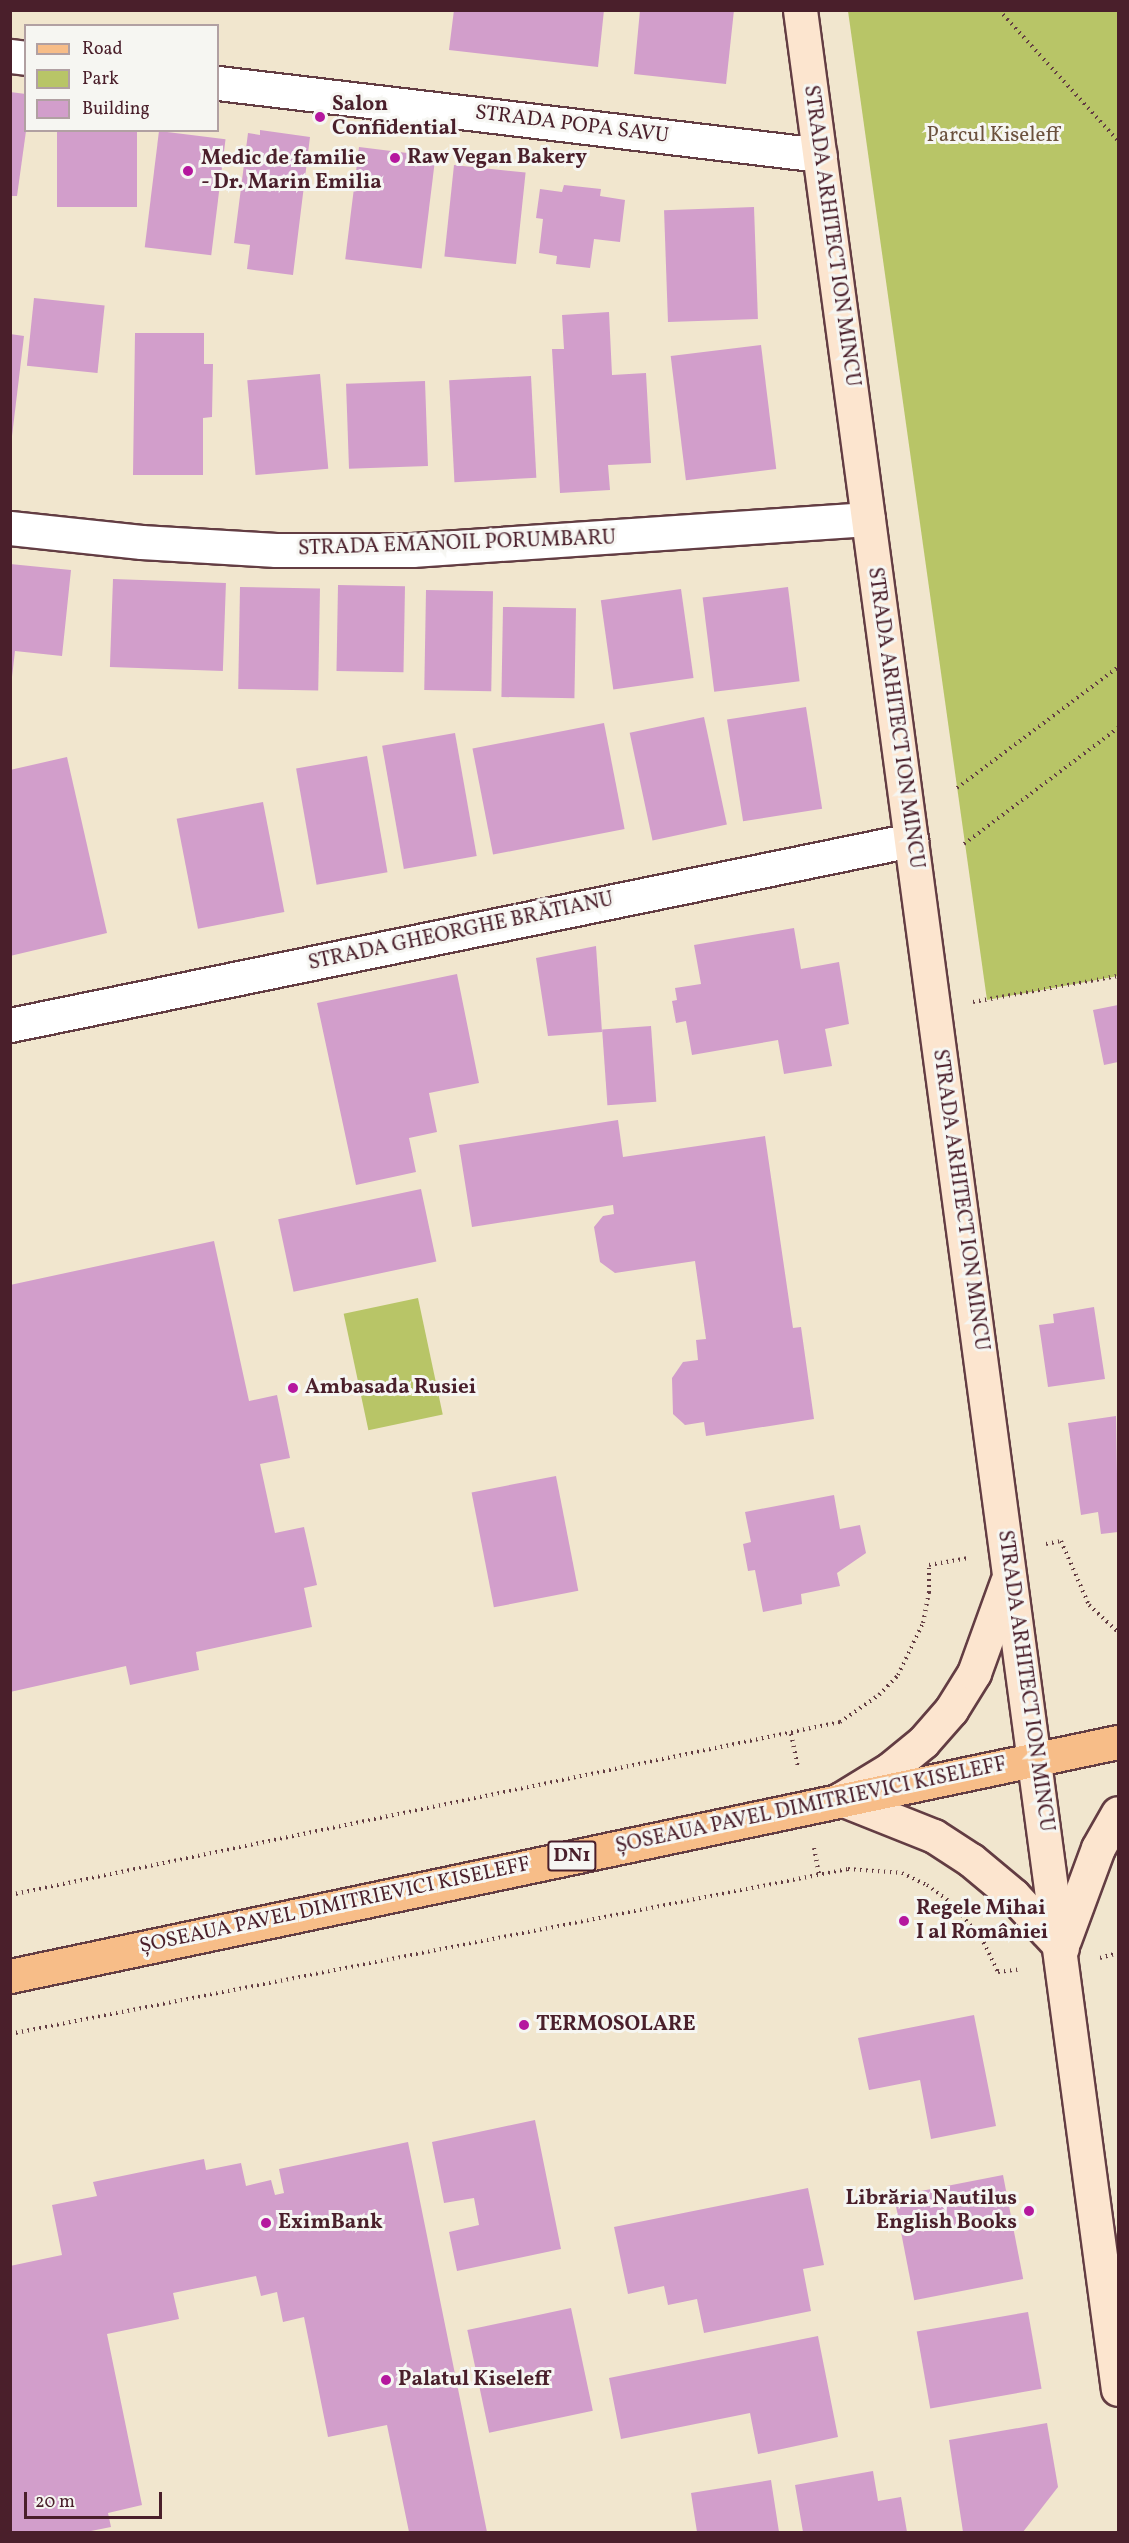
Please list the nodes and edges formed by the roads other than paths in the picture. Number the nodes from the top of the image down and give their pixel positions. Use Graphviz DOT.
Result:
graph roads {
  1 [pos="800,10"];
  2 [pos="219,83"];
  3 [pos="820,155"];
  4 [pos="868,519"];
  5 [pos="10,528"];
  6 [pos="911,840"];
  7 [pos="10,1025"];
  8 [pos="1010,1572"];
  9 [pos="1119,1742"];
  10 [pos="1035,1759"];
  11 [pos="841,1798"];
  12 [pos="1119,1813"];
  13 [pos="1063,1955"];
  14 [pos="10,1976"];
  15 [pos="1119,2389"];
  1 -- 3 [label="main road, STRADA ARHITECT ION MINCU"];
  2 -- 3 [label="street, STRADA POPA SAVU"];
  3 -- 4 [label="main road, STRADA ARHITECT ION MINCU"];
  4 -- 5 [label="street, STRADA EMANOIL PORUMBARU"];
  4 -- 6 [label="main road, STRADA ARHITECT ION MINCU"];
  6 -- 7 [label="street, STRADA GHEORGHE BRĂTIANU"];
  6 -- 8 [label="main road, STRADA ARHITECT ION MINCU"];
  8 -- 10 [label="main road, STRADA ARHITECT ION MINCU"];
  8 -- 11 [label="main road"];
  9 -- 10 [label="main road, ȘOSEAUA PAVEL DIMITRIEVICI KISELEFF / DN1"];
  10 -- 11 [label="main road, ȘOSEAUA PAVEL DIMITRIEVICI KISELEFF / DN1"];
  10 -- 13 [label="main road, STRADA ARHITECT ION MINCU"];
  11 -- 13 [label="main road"];
  11 -- 14 [label="main road, ȘOSEAUA PAVEL DIMITRIEVICI KISELEFF / DN1"];
  12 -- 13 [label="main road"];
  13 -- 15 [label="main road, STRADA ARHITECT ION MINCU"];
}
